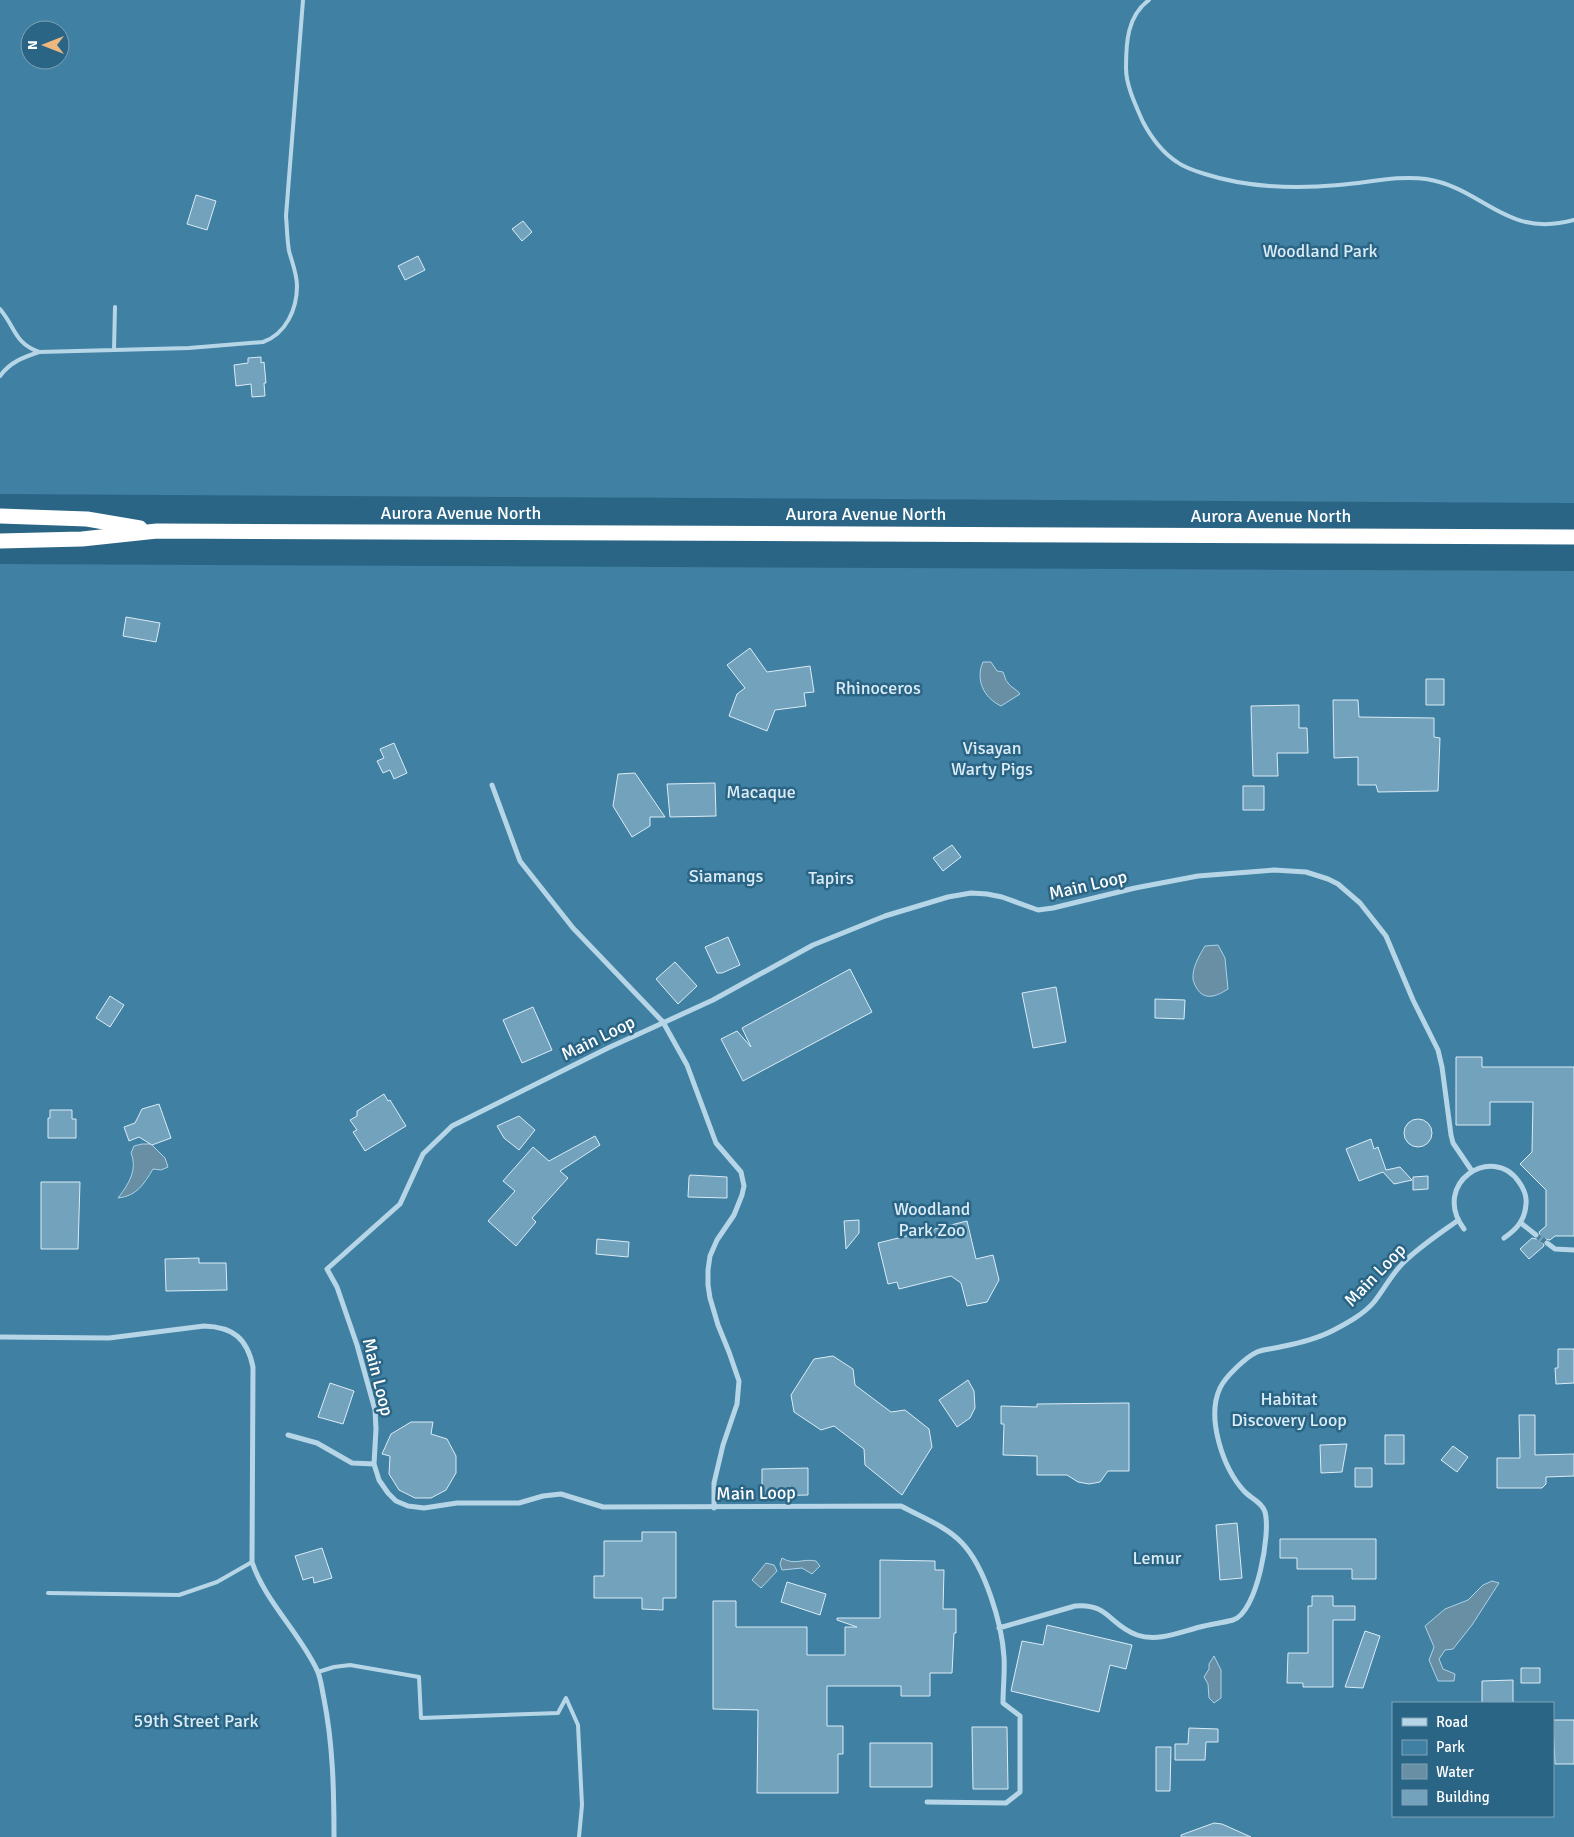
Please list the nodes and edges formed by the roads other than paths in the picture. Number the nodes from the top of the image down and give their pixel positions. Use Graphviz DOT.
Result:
graph roads {
  1 [pos="304,0"];
  2 [pos="1149,0"];
  3 [pos="1574,220"];
  4 [pos="115,307"];
  5 [pos="0,309"];
  6 [pos="114,350"];
  7 [pos="39,352"];
  8 [pos="0,376"];
  9 [pos="0,516"];
  10 [pos="157,531"];
  11 [pos="1574,537"];
  12 [pos="0,541"];
  13 [pos="492,785"];
  14 [pos="663,1022"];
  15 [pos="1472,1171"];
  16 [pos="1458,1221"];
  17 [pos="1521,1223"];
  18 [pos="1464,1230"];
  19 [pos="1536,1234"];
  20 [pos="1504,1238"];
  21 [pos="1547,1243"];
  22 [pos="1574,1250"];
  23 [pos="0,1338"];
  24 [pos="288,1435"];
  25 [pos="374,1464"];
  26 [pos="714,1508"];
  27 [pos="252,1562"];
  28 [pos="48,1593"];
  29 [pos="999,1628"];
  30 [pos="318,1672"];
  31 [pos="927,1802"];
  32 [pos="334,1837"];
  33 [pos="579,1837"];
  1 -- 6 [label="lane"];
  2 -- 3 [label="lane"];
  4 -- 6 [label="lane"];
  5 -- 7 [label="lane"];
  6 -- 7 [label="lane"];
  7 -- 8 [label="lane"];
  9 -- 10 [label="highway, Aurora Avenue North"];
  10 -- 11 [label="highway, Aurora Avenue North"];
  10 -- 12 [label="highway, Aurora Avenue North"];
  13 -- 14 [label="street"];
  14 -- 15 [label="street, Main Loop"];
  14 -- 25 [label="street, Main Loop"];
  14 -- 26 [label="street"];
  15 -- 16 [label="street"];
  15 -- 17 [label="street"];
  16 -- 18 [label="street"];
  16 -- 29 [label="street, Main Loop"];
  17 -- 19 [label="street"];
  17 -- 20 [label="street"];
  21 -- 22 [label="street"];
  23 -- 27 [label="street"];
  24 -- 25 [label="street"];
  25 -- 26 [label="street, Main Loop"];
  26 -- 29 [label="street, Main Loop"];
  27 -- 28 [label="lane"];
  27 -- 30 [label="street"];
  29 -- 31 [label="street"];
  30 -- 32 [label="street"];
  30 -- 33 [label="lane"];
}
